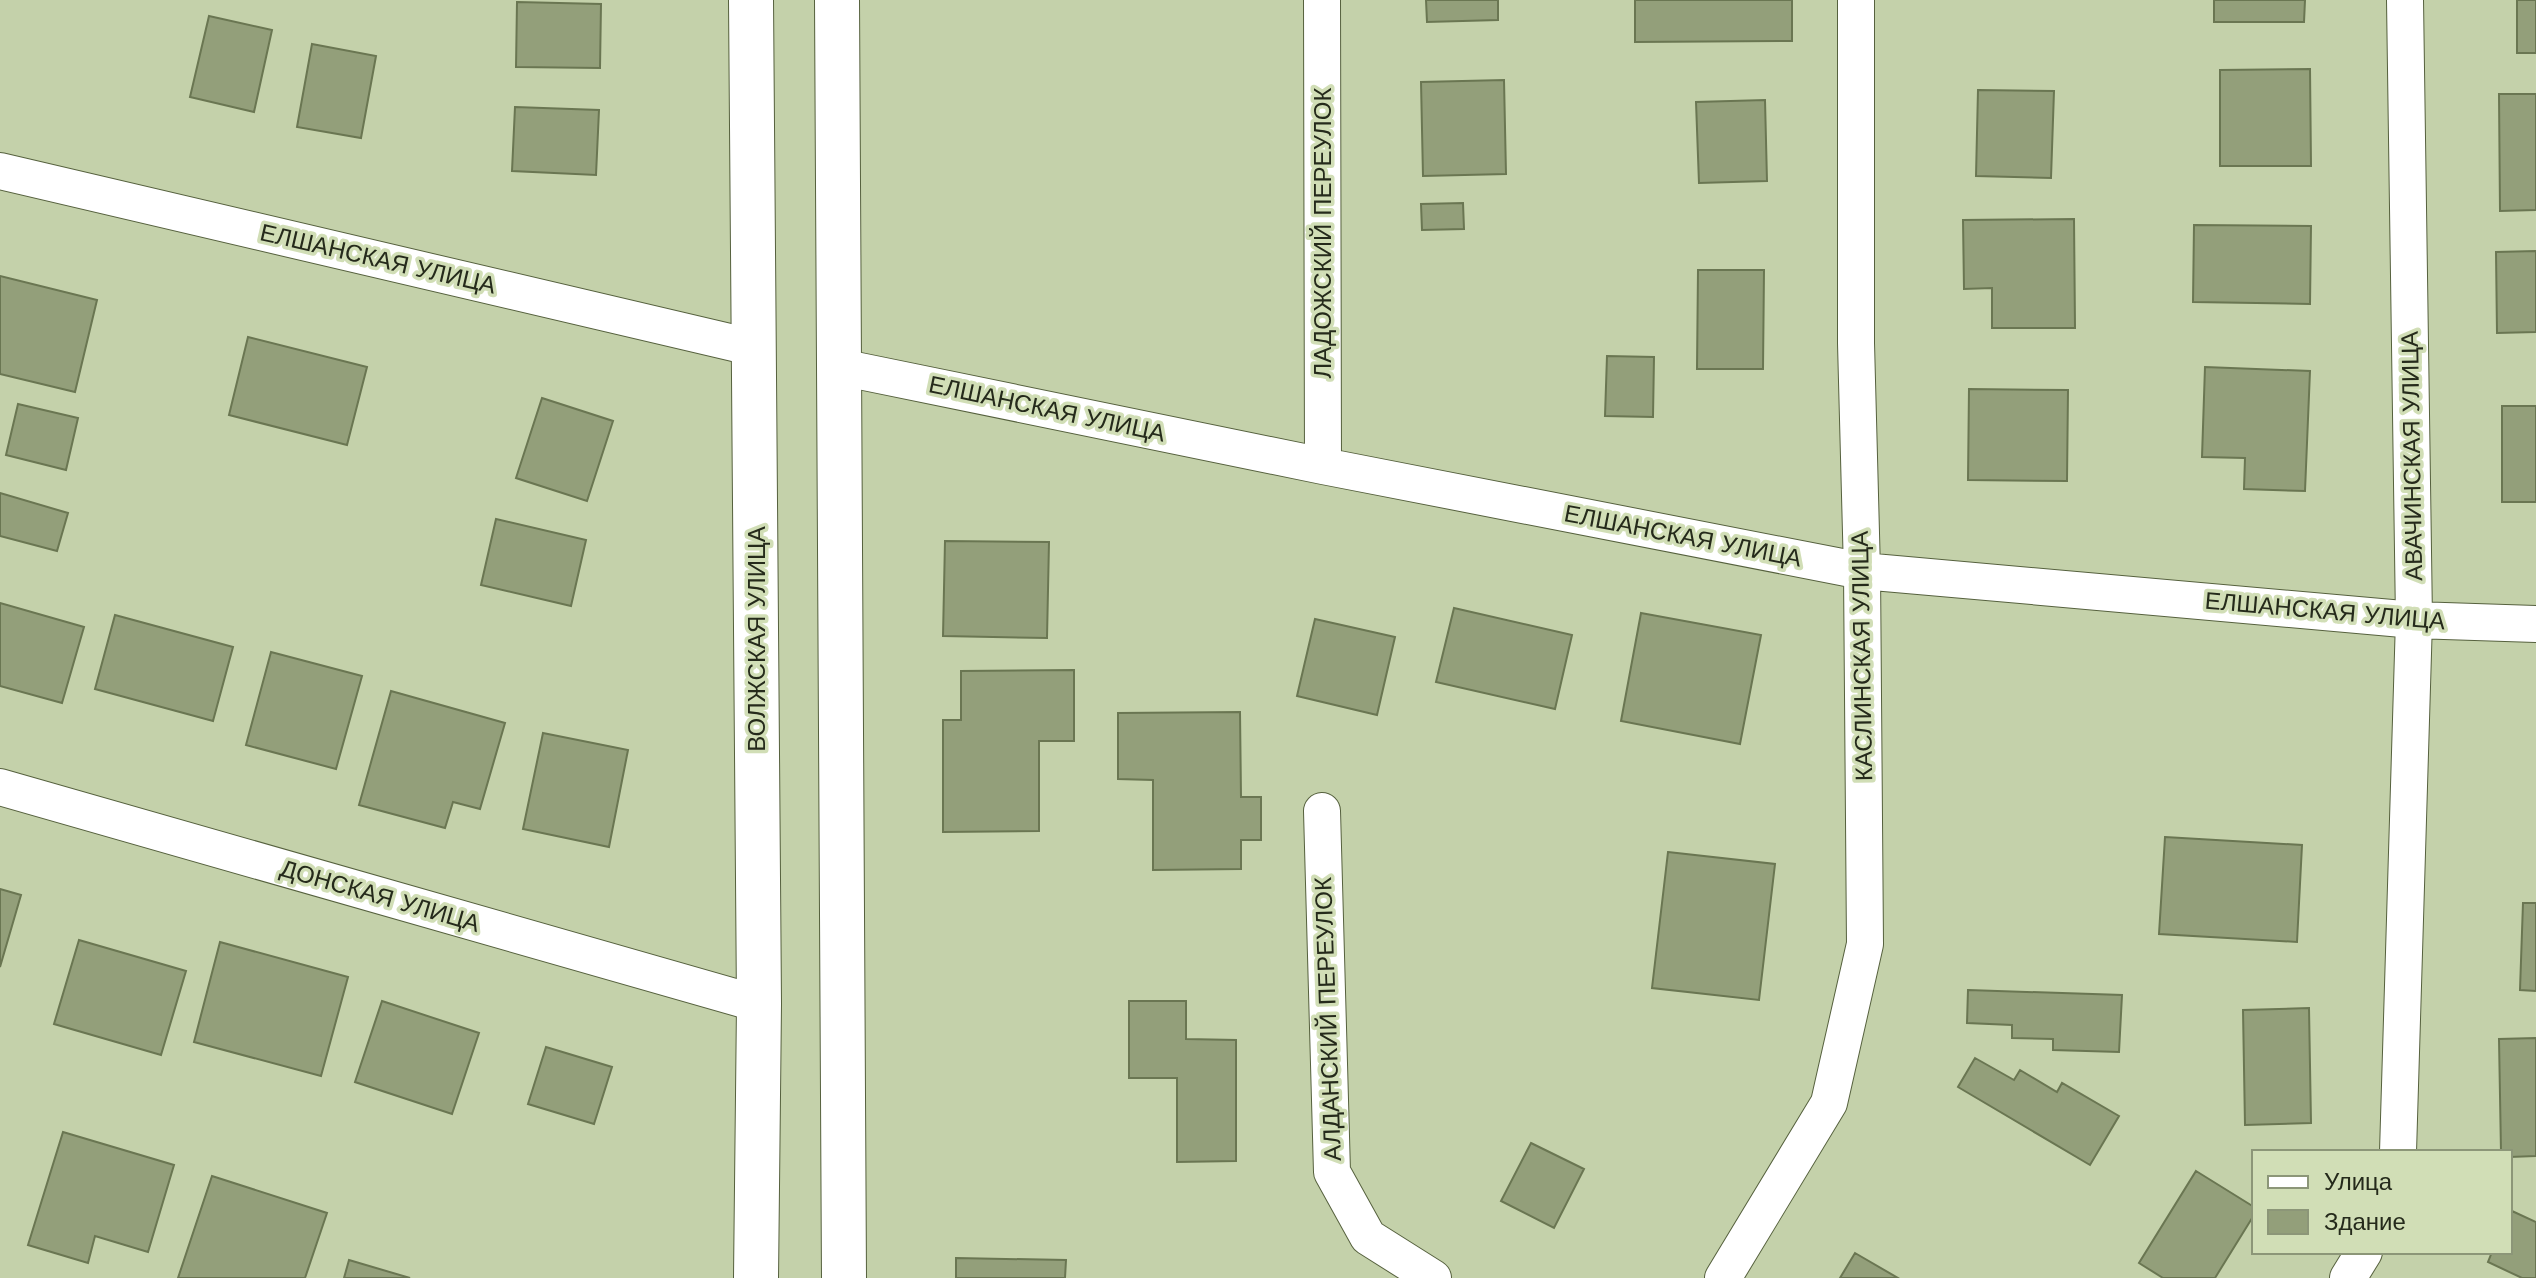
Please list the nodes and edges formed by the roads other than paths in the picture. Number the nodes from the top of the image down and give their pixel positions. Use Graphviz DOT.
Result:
graph roads {
  1 [pos="751,0"];
  2 [pos="837,0"];
  3 [pos="1322,0"];
  4 [pos="1856,0"];
  5 [pos="2405,0"];
  6 [pos="0,171"];
  7 [pos="755,348"];
  8 [pos="840,367"];
  9 [pos="1323,466"];
  10 [pos="1862,571"];
  11 [pos="2414,620"];
  12 [pos="2536,624"];
  13 [pos="0,787"];
  14 [pos="1322,811"];
  15 [pos="759,1004"];
  16 [pos="2398,1150"];
  17 [pos="2363,1254"];
  18 [pos="756,1278"];
  19 [pos="844,1278"];
  20 [pos="1433,1278"];
  21 [pos="1723,1278"];
  22 [pos="2348,1278"];
  1 -- 7 [label="street, ВОЛЖСКАЯ УЛИЦА"];
  2 -- 8 [label="street"];
  3 -- 9 [label="street, ЛАДОЖСКИЙ ПЕРЕУЛОК"];
  4 -- 10 [label="street, КАСЛИНСКАЯ УЛИЦА"];
  5 -- 11 [label="street, АВАЧИНСКАЯ УЛИЦА"];
  6 -- 7 [label="street, ЕЛШАНСКАЯ УЛИЦА"];
  7 -- 15 [label="street, ВОЛЖСКАЯ УЛИЦА"];
  8 -- 9 [label="street, ЕЛШАНСКАЯ УЛИЦА"];
  8 -- 19 [label="street"];
  9 -- 10 [label="street, ЕЛШАНСКАЯ УЛИЦА"];
  10 -- 11 [label="street, ЕЛШАНСКАЯ УЛИЦА"];
  10 -- 21 [label="street, КАСЛИНСКАЯ УЛИЦА"];
  11 -- 12 [label="street, ЕЛШАНСКАЯ УЛИЦА"];
  11 -- 16 [label="street, АВАЧИНСКАЯ УЛИЦА"];
  13 -- 15 [label="street, ДОНСКАЯ УЛИЦА"];
  14 -- 20 [label="street, АЛДАНСКИЙ ПЕРЕУЛОК"];
  15 -- 18 [label="street, ВОЛЖСКАЯ УЛИЦА"];
  17 -- 22 [label="street"];
}
